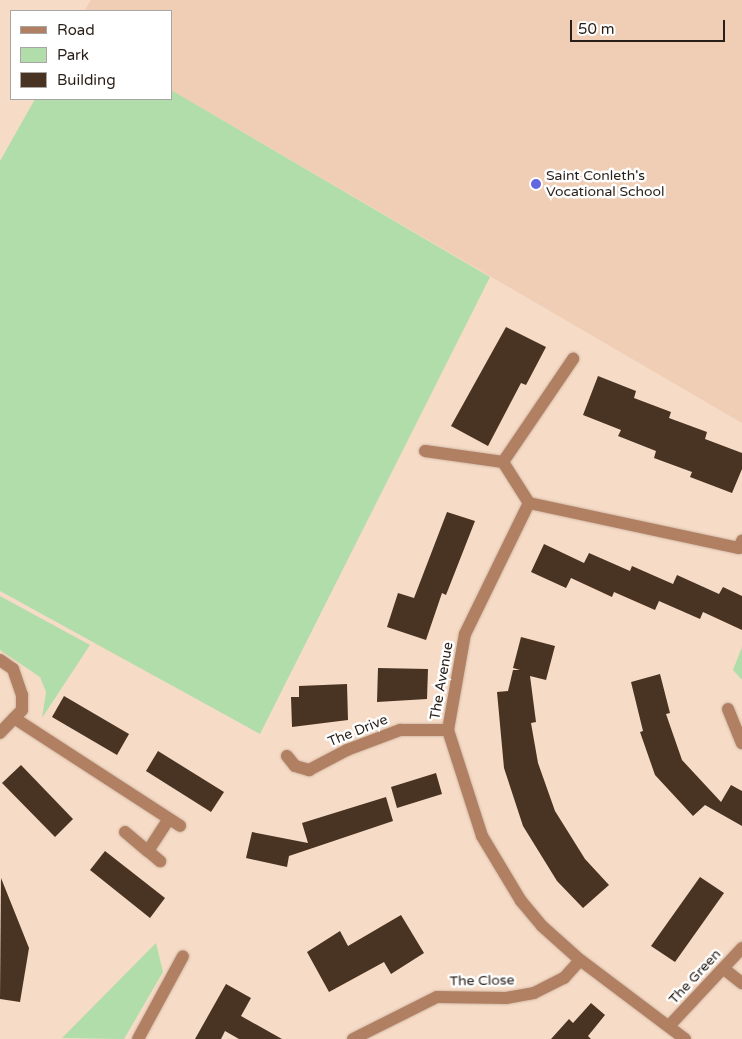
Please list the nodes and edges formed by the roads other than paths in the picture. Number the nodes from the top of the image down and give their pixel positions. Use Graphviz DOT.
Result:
graph roads {
  1 [pos="573,359"];
  2 [pos="425,452"];
  3 [pos="503,462"];
  4 [pos="529,503"];
  5 [pos="742,541"];
  6 [pos="0,660"];
  7 [pos="728,709"];
  8 [pos="14,718"];
  9 [pos="448,730"];
  10 [pos="0,733"];
  11 [pos="742,743"];
  12 [pos="287,756"];
  13 [pos="169,819"];
  14 [pos="180,826"];
  15 [pos="124,832"];
  16 [pos="148,851"];
  17 [pos="160,861"];
  18 [pos="742,948"];
  19 [pos="183,956"];
  20 [pos="580,960"];
  21 [pos="724,969"];
  22 [pos="742,982"];
  23 [pos="669,1026"];
  24 [pos="138,1039"];
  25 [pos="353,1039"];
  26 [pos="684,1039"];
  1 -- 3 [label="street"];
  2 -- 3 [label="street"];
  3 -- 4 [label="street"];
  4 -- 5 [label="street"];
  4 -- 9 [label="street, The Avenue"];
  6 -- 8 [label="street"];
  7 -- 11 [label="street"];
  8 -- 10 [label="street"];
  8 -- 13 [label="street"];
  9 -- 12 [label="street, The Drive"];
  9 -- 20 [label="street, The Avenue"];
  13 -- 14 [label="street"];
  13 -- 16 [label="street"];
  15 -- 16 [label="street"];
  16 -- 17 [label="street"];
  18 -- 21 [label="street, The Green"];
  19 -- 24 [label="street"];
  20 -- 23 [label="street, The Avenue"];
  20 -- 25 [label="street, The Close"];
  21 -- 22 [label="street"];
  21 -- 23 [label="street, The Green"];
  23 -- 26 [label="street, The Avenue"];
}
